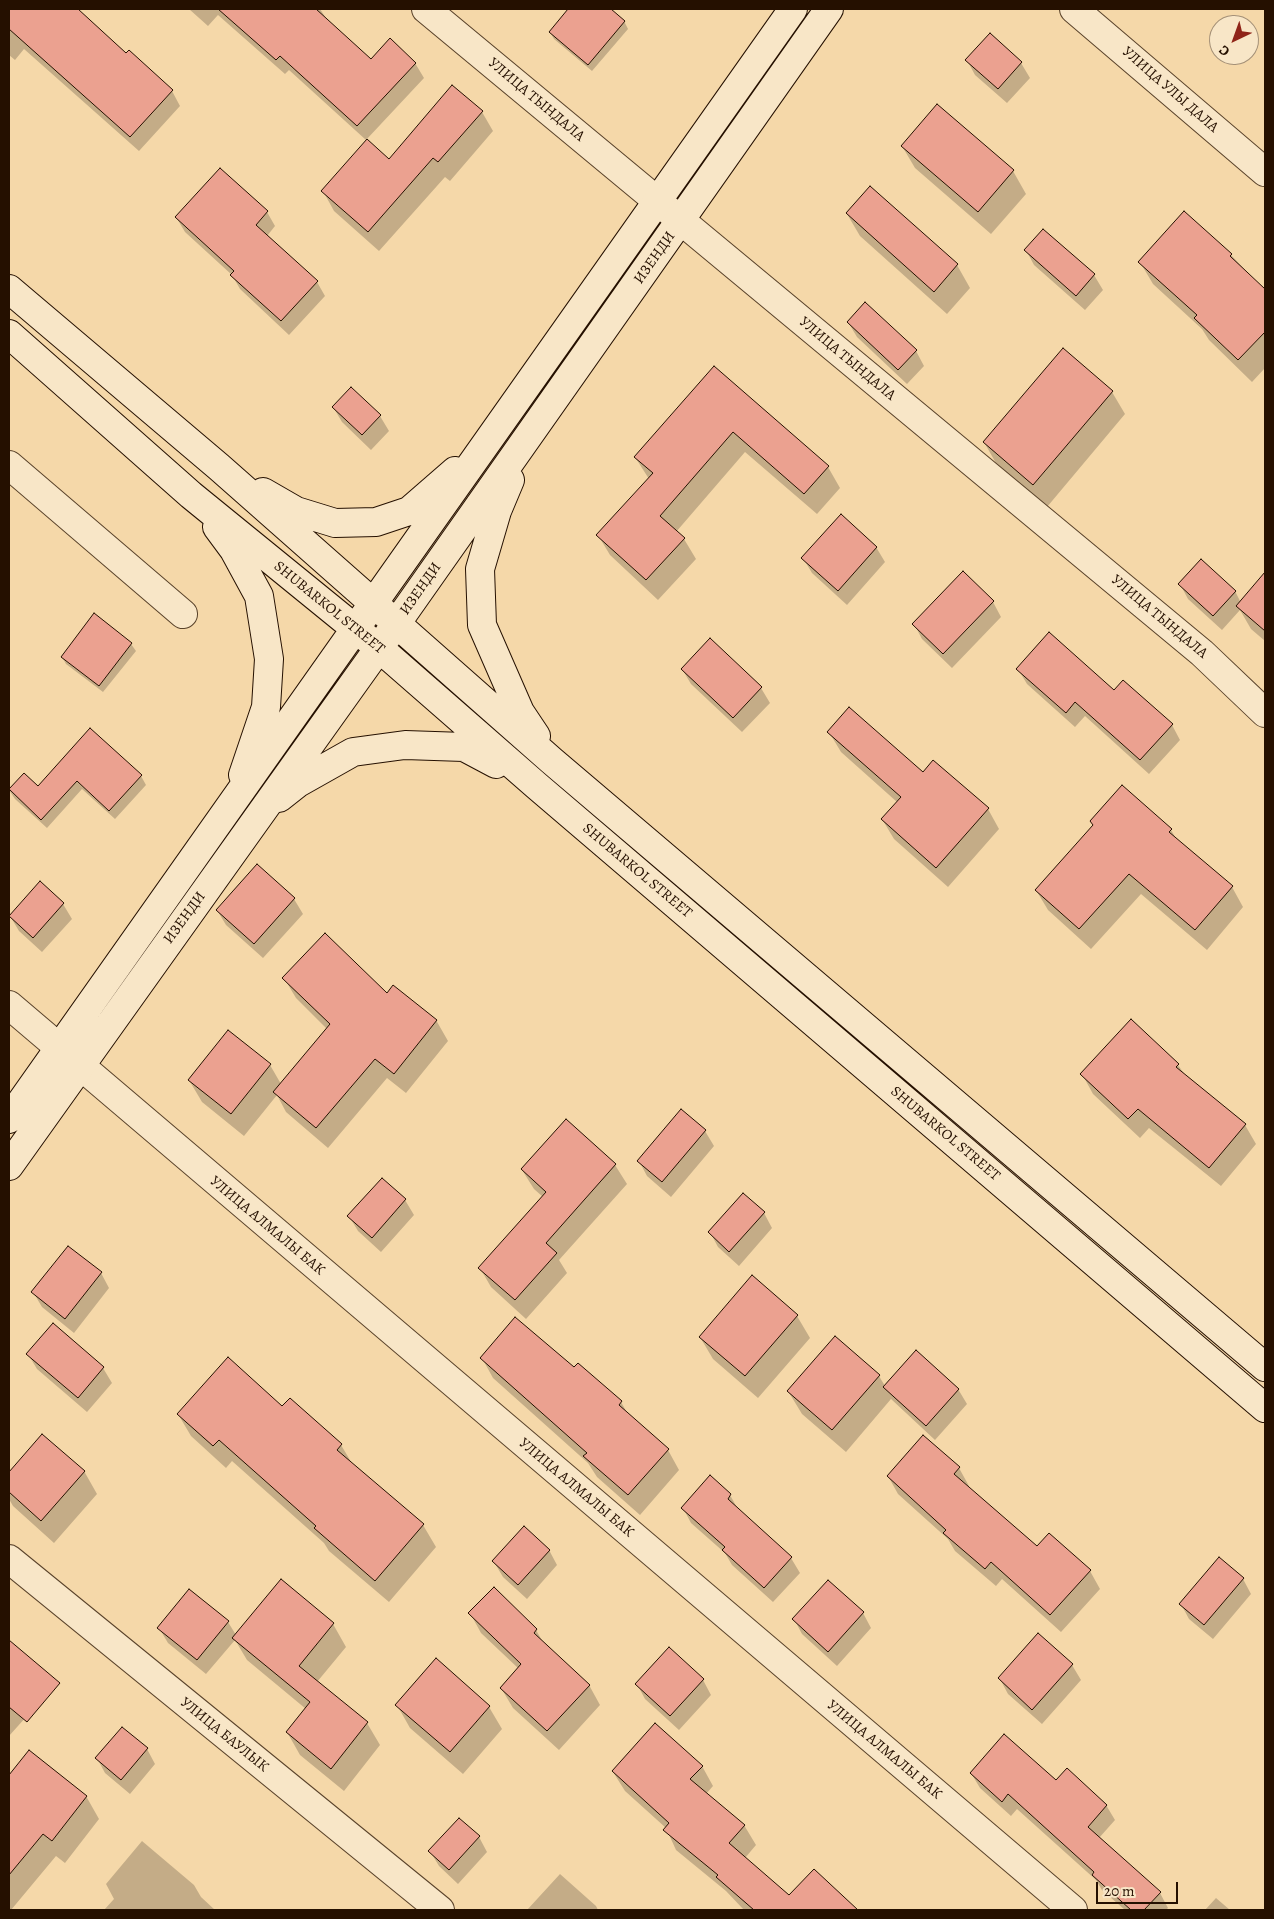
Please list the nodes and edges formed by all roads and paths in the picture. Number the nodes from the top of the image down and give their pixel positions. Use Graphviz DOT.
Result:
graph roads {
  1 [pos="426,9"];
  2 [pos="793,9"];
  3 [pos="829,9"];
  4 [pos="1074,9"];
  5 [pos="1265,172"];
  6 [pos="657,202"];
  7 [pos="681,221"];
  8 [pos="9,289"];
  9 [pos="9,334"];
  10 [pos="498,428"];
  11 [pos="530,433"];
  12 [pos="9,465"];
  13 [pos="219,467"];
  14 [pos="191,495"];
  15 [pos="373,604"];
  16 [pos="183,614"];
  17 [pos="396,624"];
  18 [pos="355,630"];
  19 [pos="378,648"];
  20 [pos="1265,713"];
  21 [pos="552,761"];
  22 [pos="536,786"];
  23 [pos="234,802"];
  24 [pos="260,812"];
  25 [pos="9,1005"];
  26 [pos="58,1048"];
  27 [pos="79,1066"];
  28 [pos="9,1119"];
  29 [pos="9,1166"];
  30 [pos="1265,1367"];
  31 [pos="1265,1408"];
  32 [pos="9,1559"];
  33 [pos="440,1910"];
  34 [pos="1073,1910"];
  1 -- 6 [label="street, УЛИЦА ТЫНДАЛА"];
  2 -- 6 [label="street, ИЗЕНДИ"];
  3 -- 7 [label="street, ИЗЕНДИ"];
  4 -- 5 [label="street, УЛИЦА УЛЫ ДАЛА"];
  6 -- 7 [label="street, УЛИЦА ТЫНДАЛА"];
  6 -- 10 [label="street, ИЗЕНДИ"];
  7 -- 11 [label="street, ИЗЕНДИ"];
  7 -- 20 [label="street, УЛИЦА ТЫНДАЛА"];
  8 -- 13 [label="street, SHUBARKOL STREET"];
  9 -- 14 [label="street, SHUBARKOL STREET"];
  10 -- 13 [label="street"];
  10 -- 15 [label="street, ИЗЕНДИ"];
  11 -- 17 [label="street, ИЗЕНДИ"];
  11 -- 21 [label="street"];
  12 -- 16 [label="street"];
  13 -- 15 [label="street, SHUBARKOL STREET"];
  14 -- 18 [label="street, SHUBARKOL STREET"];
  14 -- 23 [label="street"];
  15 -- 17 [label="street, SHUBARKOL STREET"];
  15 -- 18 [label="street, ИЗЕНДИ"];
  17 -- 19 [label="street, ИЗЕНДИ"];
  17 -- 21 [label="street, SHUBARKOL STREET"];
  18 -- 19 [label="street, SHUBARKOL STREET"];
  18 -- 23 [label="street, ИЗЕНДИ"];
  19 -- 22 [label="street, SHUBARKOL STREET"];
  19 -- 24 [label="street, ИЗЕНДИ"];
  21 -- 30 [label="street, SHUBARKOL STREET"];
  22 -- 24 [label="street"];
  22 -- 31 [label="street, SHUBARKOL STREET"];
  23 -- 26 [label="street, ИЗЕНДИ"];
  24 -- 27 [label="street, ИЗЕНДИ"];
  25 -- 26 [label="street, УЛИЦА АЛМАЛЫ БАК"];
  26 -- 27 [label="street, УЛИЦА АЛМАЛЫ БАК"];
  26 -- 28 [label="street, ИЗЕНДИ"];
  27 -- 29 [label="street, ИЗЕНДИ"];
  27 -- 34 [label="street, УЛИЦА АЛМАЛЫ БАК"];
  32 -- 33 [label="street, УЛИЦА БАУЛЫК"];
}
